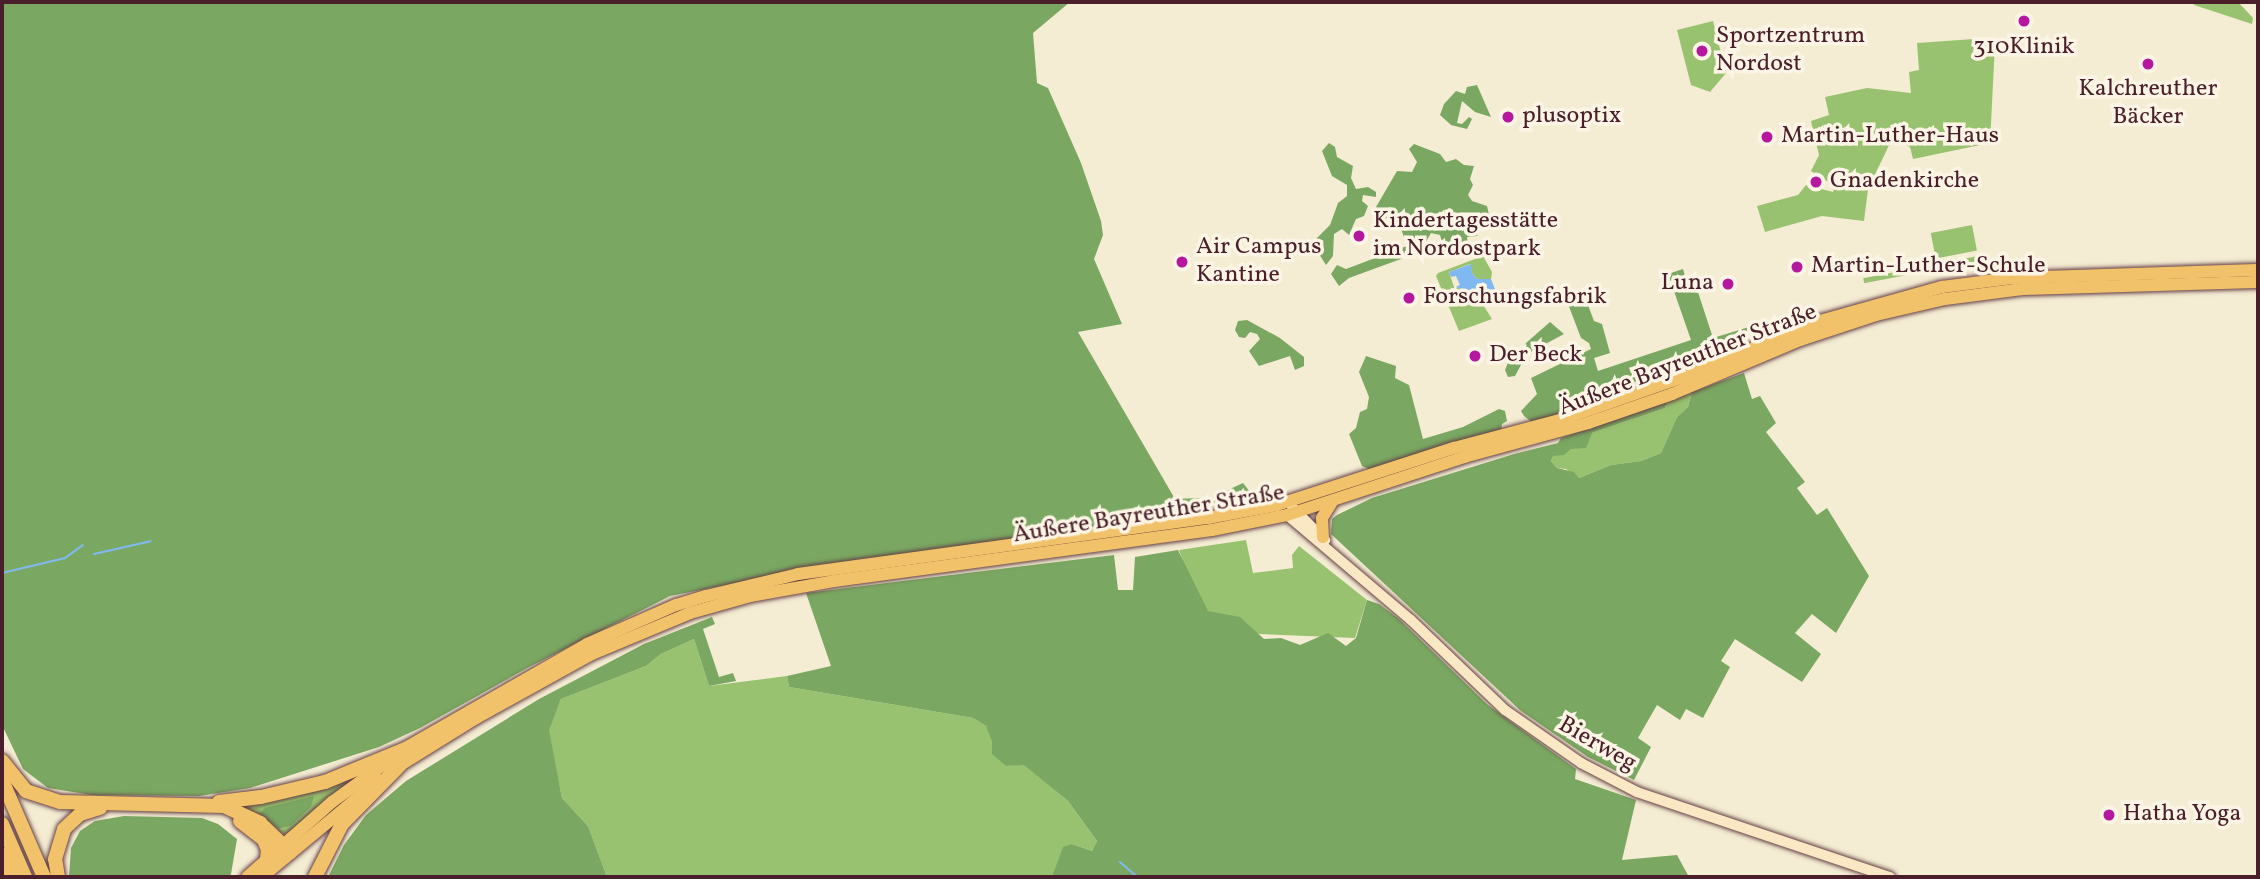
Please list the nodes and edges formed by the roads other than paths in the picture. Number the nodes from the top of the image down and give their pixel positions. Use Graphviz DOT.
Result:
graph roads {
  1 [pos="2258,270"];
  2 [pos="2258,282"];
  3 [pos="1332,502"];
  4 [pos="1291,510"];
  5 [pos="1323,537"];
  6 [pos="1338,557"];
  7 [pos="405,748"];
  8 [pos="2,761"];
  9 [pos="400,765"];
  10 [pos="2,780"];
  11 [pos="118,804"];
  12 [pos="197,804"];
  13 [pos="2,824"];
  14 [pos="286,848"];
  15 [pos="2,854"];
  16 [pos="267,859"];
  17 [pos="12,877"];
  18 [pos="25,877"];
  19 [pos="44,877"];
  20 [pos="58,877"];
  21 [pos="247,877"];
  22 [pos="262,877"];
  23 [pos="315,877"];
  24 [pos="1890,877"];
  1 -- 4 [label="main road, Äußere Bayreuther Straße"];
  2 -- 3 [label="main road, Äußere Bayreuther Straße"];
  3 -- 4 [label="main road, Äußere Bayreuther Straße"];
  3 -- 5 [label="main road"];
  4 -- 5 [label="main road, Bierweg"];
  4 -- 6 [label="main road, Bierweg"];
  4 -- 7 [label="main road, Äußere Bayreuther Straße"];
  4 -- 9 [label="main road, Äußere Bayreuther Straße"];
  5 -- 6 [label="main road, Bierweg"];
  6 -- 24 [label="main road, Bierweg"];
  7 -- 12 [label="highway"];
  7 -- 14 [label="main road, Äußere Bayreuther Straße"];
  8 -- 11 [label="highway"];
  9 -- 14 [label="main road, Äußere Bayreuther Straße"];
  9 -- 23 [label="highway"];
  10 -- 19 [label="highway"];
  11 -- 12 [label="highway"];
  11 -- 20 [label="highway"];
  12 -- 14 [label="highway"];
  12 -- 16 [label="highway"];
  13 -- 18 [label="highway"];
  14 -- 16 [label="main road"];
  14 -- 22 [label="main road, Äußere Bayreuther Straße"];
  15 -- 17 [label="highway"];
  16 -- 21 [label="main road"];
}
